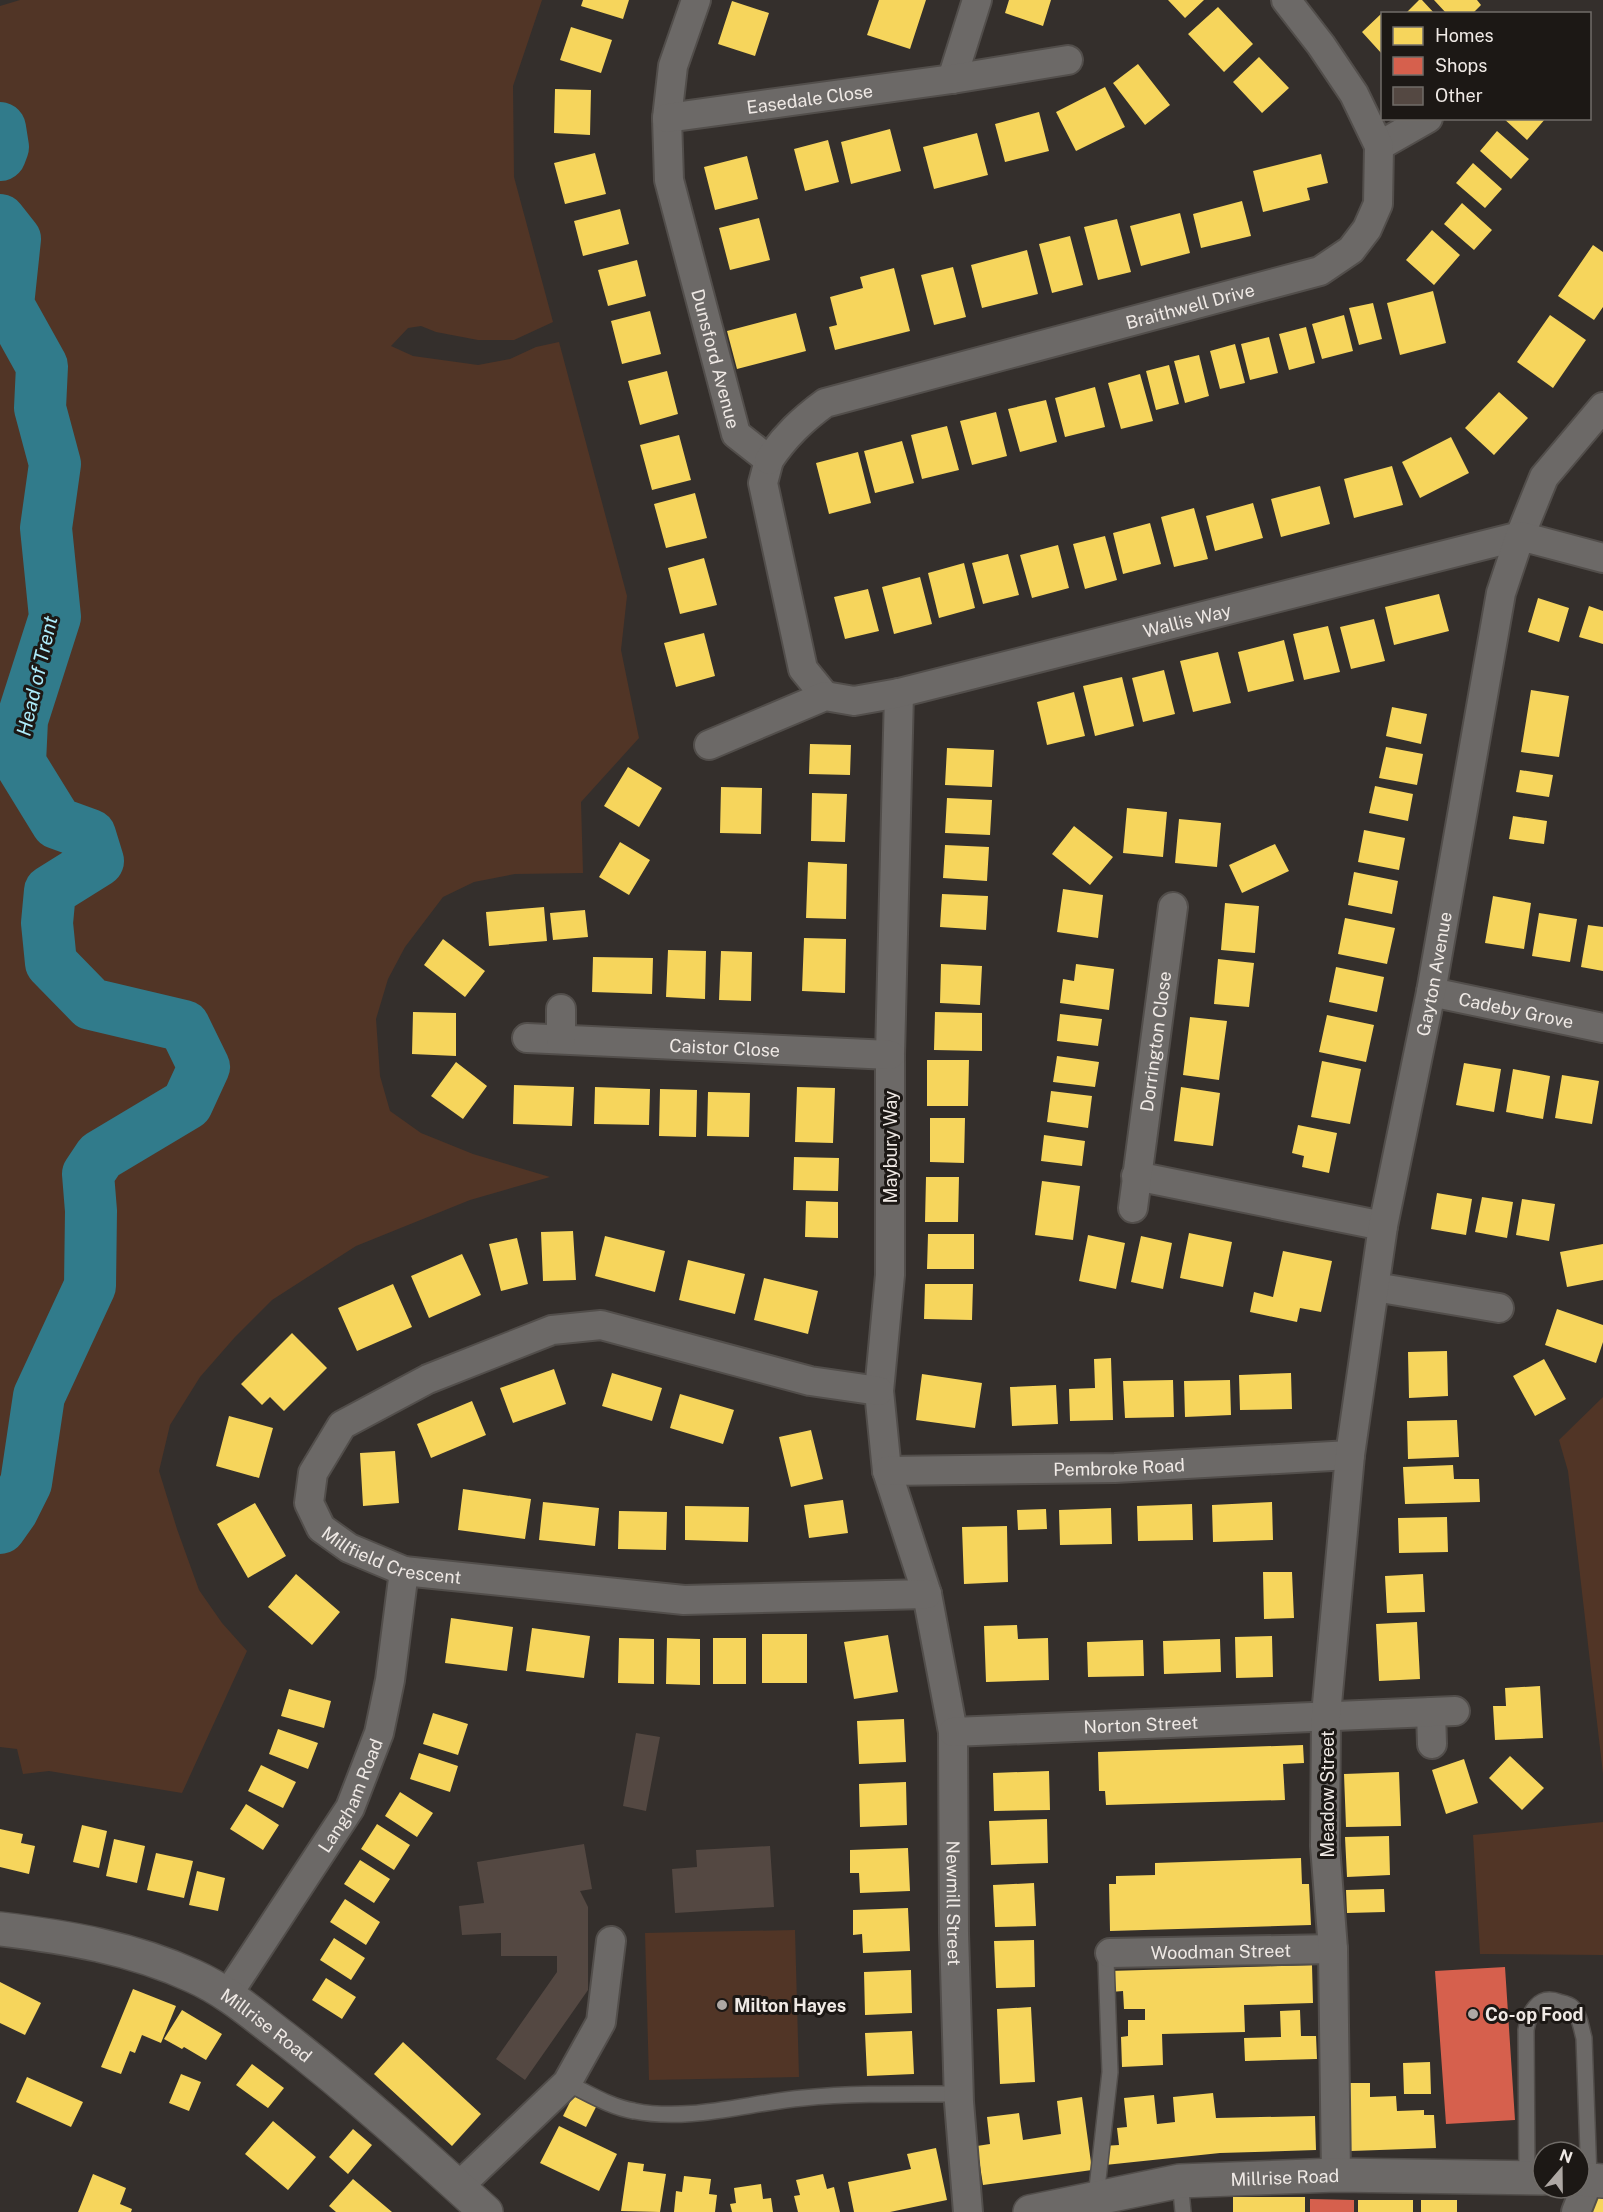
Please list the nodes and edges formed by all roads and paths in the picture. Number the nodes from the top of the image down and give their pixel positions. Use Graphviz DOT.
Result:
graph roads {
  1 [pos="696,0"];
  2 [pos="976,0"];
  3 [pos="1286,0"];
  4 [pos="1068,60"];
  5 [pos="952,79"];
  6 [pos="667,118"];
  7 [pos="1424,120"];
  8 [pos="1379,146"];
  9 [pos="1603,407"];
  10 [pos="769,460"];
  11 [pos="1520,536"];
  12 [pos="1603,558"];
  13 [pos="899,693"];
  14 [pos="825,696"];
  15 [pos="709,745"];
  16 [pos="1173,907"];
  17 [pos="1431,992"];
  18 [pos="561,1009"];
  19 [pos="1603,1028"];
  20 [pos="527,1038"];
  21 [pos="561,1038"];
  22 [pos="890,1055"];
  23 [pos="1136,1176"];
  24 [pos="1133,1208"];
  25 [pos="1383,1226"];
  26 [pos="1375,1287"];
  27 [pos="1504,1309"];
  28 [pos="879,1391"];
  29 [pos="1358,1414"];
  30 [pos="1350,1455"];
  31 [pos="887,1471"];
  32 [pos="404,1571"];
  33 [pos="927,1594"];
  34 [pos="1326,1715"];
  35 [pos="953,1732"];
  36 [pos="1432,1744"];
  37 [pos="0,1929"];
  38 [pos="611,1941"];
  39 [pos="1333,1949"];
  40 [pos="1110,1953"];
  41 [pos="228,1994"];
  42 [pos="567,2083"];
  43 [pos="959,2094"];
  44 [pos="1533,2140"];
  45 [pos="1588,2140"];
  46 [pos="1336,2175"];
  47 [pos="1531,2178"];
  48 [pos="458,2187"];
  49 [pos="1182,2196"];
  50 [pos="1096,2198"];
  51 [pos="486,2212"];
  52 [pos="968,2212"];
  53 [pos="1030,2212"];
  1 -- 6 [label="street, Dunsford Avenue"];
  2 -- 5 [label="street"];
  3 -- 8 [label="street, Braithwell Drive"];
  4 -- 5 [label="street, Easedale Close"];
  5 -- 6 [label="street, Easedale Close"];
  6 -- 10 [label="street, Dunsford Avenue"];
  7 -- 8 [label="street"];
  8 -- 10 [label="street, Braithwell Drive"];
  9 -- 11 [label="street"];
  10 -- 14 [label="street"];
  11 -- 12 [label="street"];
  11 -- 13 [label="street, Wallis Way"];
  11 -- 17 [label="street, Gayton Avenue"];
  13 -- 14 [label="street, Wallis Way"];
  13 -- 22 [label="street, Maybury Way"];
  14 -- 15 [label="street"];
  16 -- 23 [label="street, Dorrington Close"];
  17 -- 19 [label="street, Cadeby Grove"];
  17 -- 25 [label="street, Gayton Avenue"];
  18 -- 21 [label="street"];
  20 -- 21 [label="street, Caistor Close"];
  21 -- 22 [label="street, Caistor Close"];
  22 -- 28 [label="street, Maybury Way"];
  23 -- 24 [label="street, Dorrington Close"];
  23 -- 25 [label="street"];
  25 -- 26 [label="street, Gayton Avenue"];
  26 -- 27 [label="street"];
  26 -- 29 [label="street, Gayton Avenue"];
  28 -- 31 [label="street, Maybury Way"];
  28 -- 32 [label="street, Millfield Crescent"];
  29 -- 30 [label="street, Meadow Street"];
  30 -- 31 [label="street, Pembroke Road"];
  30 -- 34 [label="street, Meadow Street"];
  31 -- 33 [label="street, Maybury Way"];
  32 -- 33 [label="street, Millfield Crescent"];
  32 -- 41 [label="street, Langham Road"];
  33 -- 35 [label="street, Newmill Street"];
  34 -- 35 [label="street, Norton Street"];
  34 -- 36 [label="street, Norton Street"];
  34 -- 39 [label="street, Meadow Street"];
  35 -- 43 [label="street, Newmill Street"];
  37 -- 41 [label="street, Millrise Road"];
  38 -- 42 [label="street"];
  39 -- 40 [label="street, Woodman Street"];
  39 -- 46 [label="street, Meadow Street"];
  40 -- 50 [label="lane"];
  41 -- 48 [label="street, Millrise Road"];
  42 -- 43 [label="lane"];
  42 -- 48 [label="street"];
  43 -- 52 [label="street, Newmill Street"];
  44 -- 45 [label="lane"];
  46 -- 47 [label="street, Millrise Road"];
  46 -- 49 [label="street, Millrise Road"];
  48 -- 51 [label="street, Millrise Road"];
  49 -- 50 [label="street, Millrise Road"];
  50 -- 53 [label="street, Millrise Road"];
}
